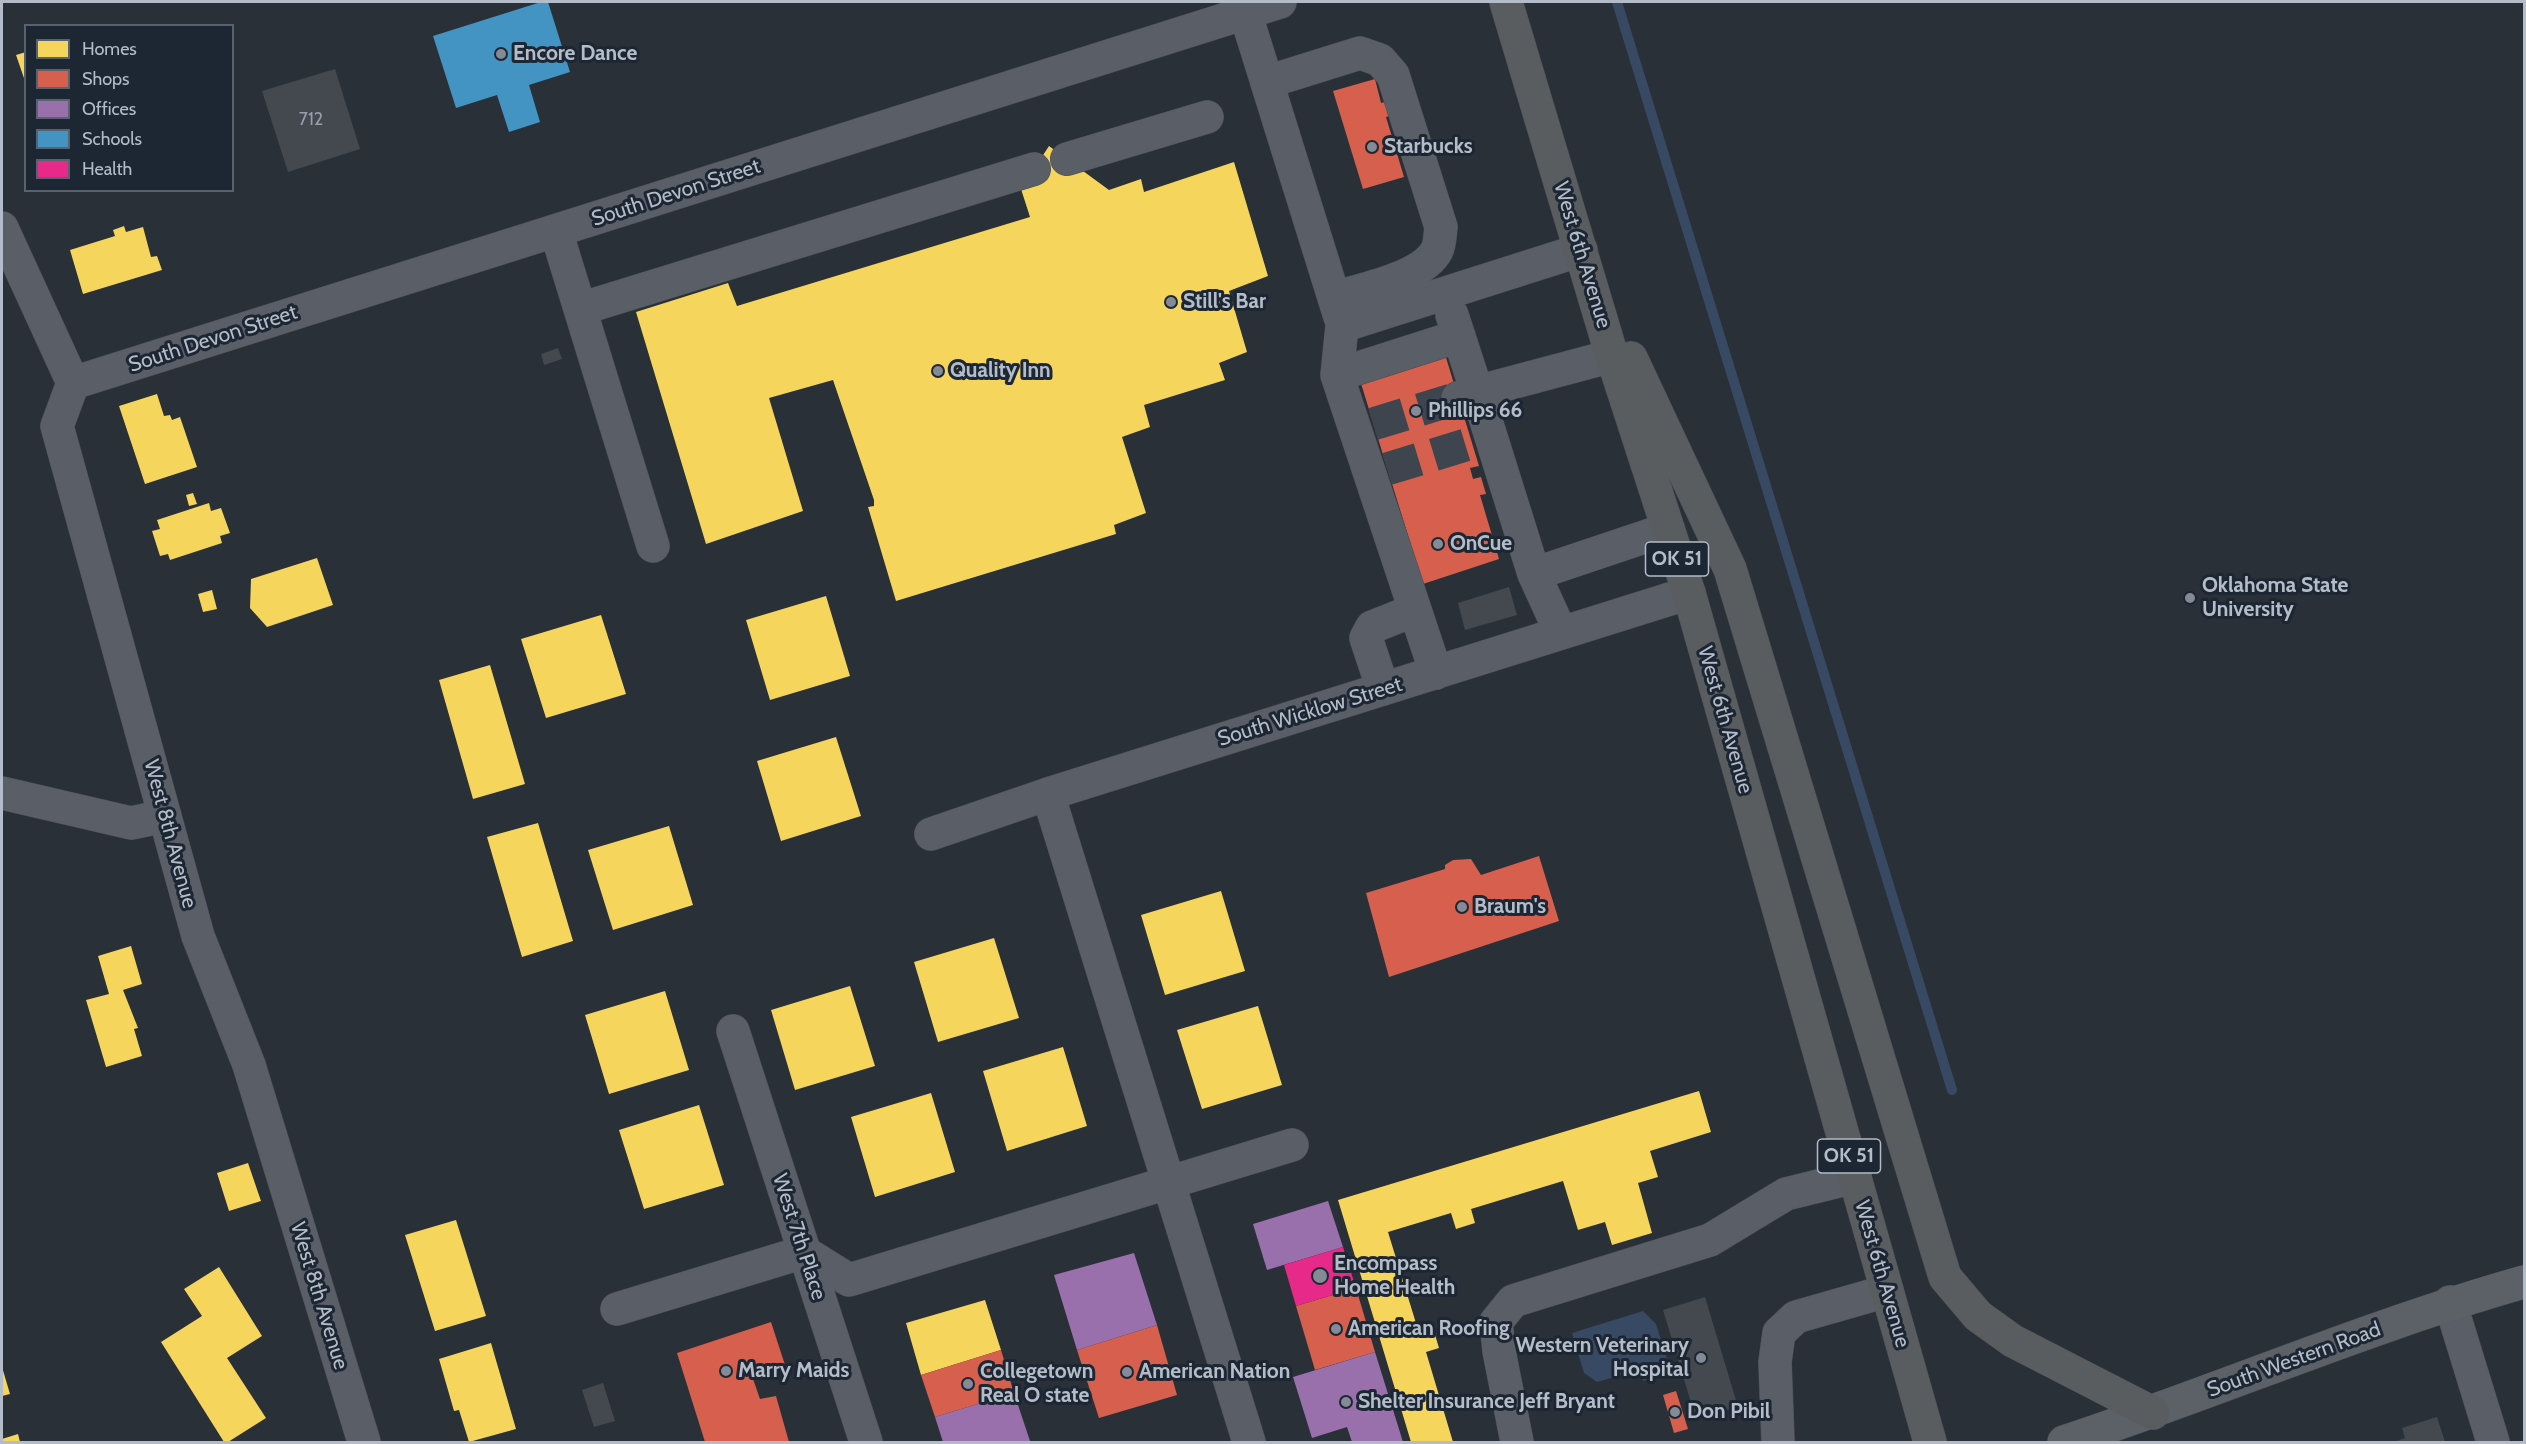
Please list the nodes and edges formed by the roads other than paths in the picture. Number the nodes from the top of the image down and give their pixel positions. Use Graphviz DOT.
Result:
graph roads {
  1 [pos="1280,2"];
  2 [pos="1506,2"];
  3 [pos="1245,12"];
  4 [pos="1267,82"];
  5 [pos="1207,117"];
  6 [pos="1067,159"];
  7 [pos="1034,169"];
  8 [pos="2,228"];
  9 [pos="556,231"];
  10 [pos="1581,250"];
  11 [pos="1445,293"];
  12 [pos="580,309"];
  13 [pos="1338,312"];
  14 [pos="1459,336"];
  15 [pos="1612,356"];
  16 [pos="1336,375"];
  17 [pos="73,384"];
  18 [pos="1468,395"];
  19 [pos="1668,529"];
  20 [pos="653,546"];
  21 [pos="1534,574"];
  22 [pos="1689,593"];
  23 [pos="1415,610"];
  24 [pos="1561,633"];
  25 [pos="1436,673"];
  26 [pos="1383,689"];
  27 [pos="2,793"];
  28 [pos="1048,794"];
  29 [pos="165,816"];
  30 [pos="931,834"];
  31 [pos="733,1030"];
  32 [pos="1293,1145"];
  33 [pos="1855,1177"];
  34 [pos="1169,1182"];
  35 [pos="804,1252"];
  36 [pos="2524,1282"];
  37 [pos="1887,1291"];
  38 [pos="2450,1302"];
  39 [pos="617,1309"];
  40 [pos="2153,1413"];
  41 [pos="364,1443"];
  42 [pos="866,1443"];
  43 [pos="1249,1443"];
  44 [pos="1517,1443"];
  45 [pos="1778,1443"];
  46 [pos="1930,1443"];
  47 [pos="2064,1443"];
  48 [pos="2493,1443"];
  1 -- 3 [label="street, South Devon Street"];
  2 -- 10 [label="highway, West 6th Avenue / OK 51"];
  3 -- 4 [label="street"];
  3 -- 9 [label="street, South Devon Street"];
  4 -- 13 [label="street"];
  4 -- 13 [label="street"];
  5 -- 6 [label="street"];
  7 -- 12 [label="street"];
  8 -- 17 [label="street"];
  9 -- 12 [label="street"];
  9 -- 17 [label="street, South Devon Street"];
  10 -- 11 [label="street"];
  10 -- 15 [label="highway, West 6th Avenue / OK 51"];
  10 -- 40 [label="highway"];
  11 -- 13 [label="street"];
  11 -- 14 [label="street"];
  12 -- 20 [label="street"];
  13 -- 16 [label="street"];
  14 -- 16 [label="street"];
  14 -- 18 [label="street"];
  15 -- 18 [label="street"];
  15 -- 19 [label="highway, West 6th Avenue / OK 51"];
  16 -- 23 [label="street"];
  17 -- 29 [label="street, West 8th Avenue"];
  18 -- 21 [label="street"];
  19 -- 21 [label="street"];
  19 -- 22 [label="highway, West 6th Avenue / OK 51"];
  21 -- 24 [label="street"];
  22 -- 24 [label="street, South Wicklow Street"];
  22 -- 33 [label="highway, West 6th Avenue / OK 51"];
  23 -- 25 [label="street"];
  23 -- 26 [label="street"];
  24 -- 25 [label="street, South Wicklow Street"];
  25 -- 26 [label="street, South Wicklow Street"];
  26 -- 28 [label="street, South Wicklow Street"];
  27 -- 29 [label="street"];
  28 -- 30 [label="street, South Wicklow Street"];
  28 -- 34 [label="street"];
  29 -- 41 [label="street, West 8th Avenue"];
  31 -- 35 [label="street, West 7th Place"];
  32 -- 34 [label="street"];
  33 -- 37 [label="highway, West 6th Avenue / OK 51"];
  33 -- 44 [label="street"];
  34 -- 35 [label="street"];
  34 -- 43 [label="street"];
  35 -- 39 [label="street"];
  35 -- 42 [label="street, West 7th Place"];
  36 -- 38 [label="main road, South Western Road"];
  37 -- 45 [label="street"];
  37 -- 46 [label="highway, West 6th Avenue / OK 51"];
  38 -- 40 [label="main road, South Western Road"];
  38 -- 48 [label="street"];
  40 -- 47 [label="main road, South Western Road"];
}
